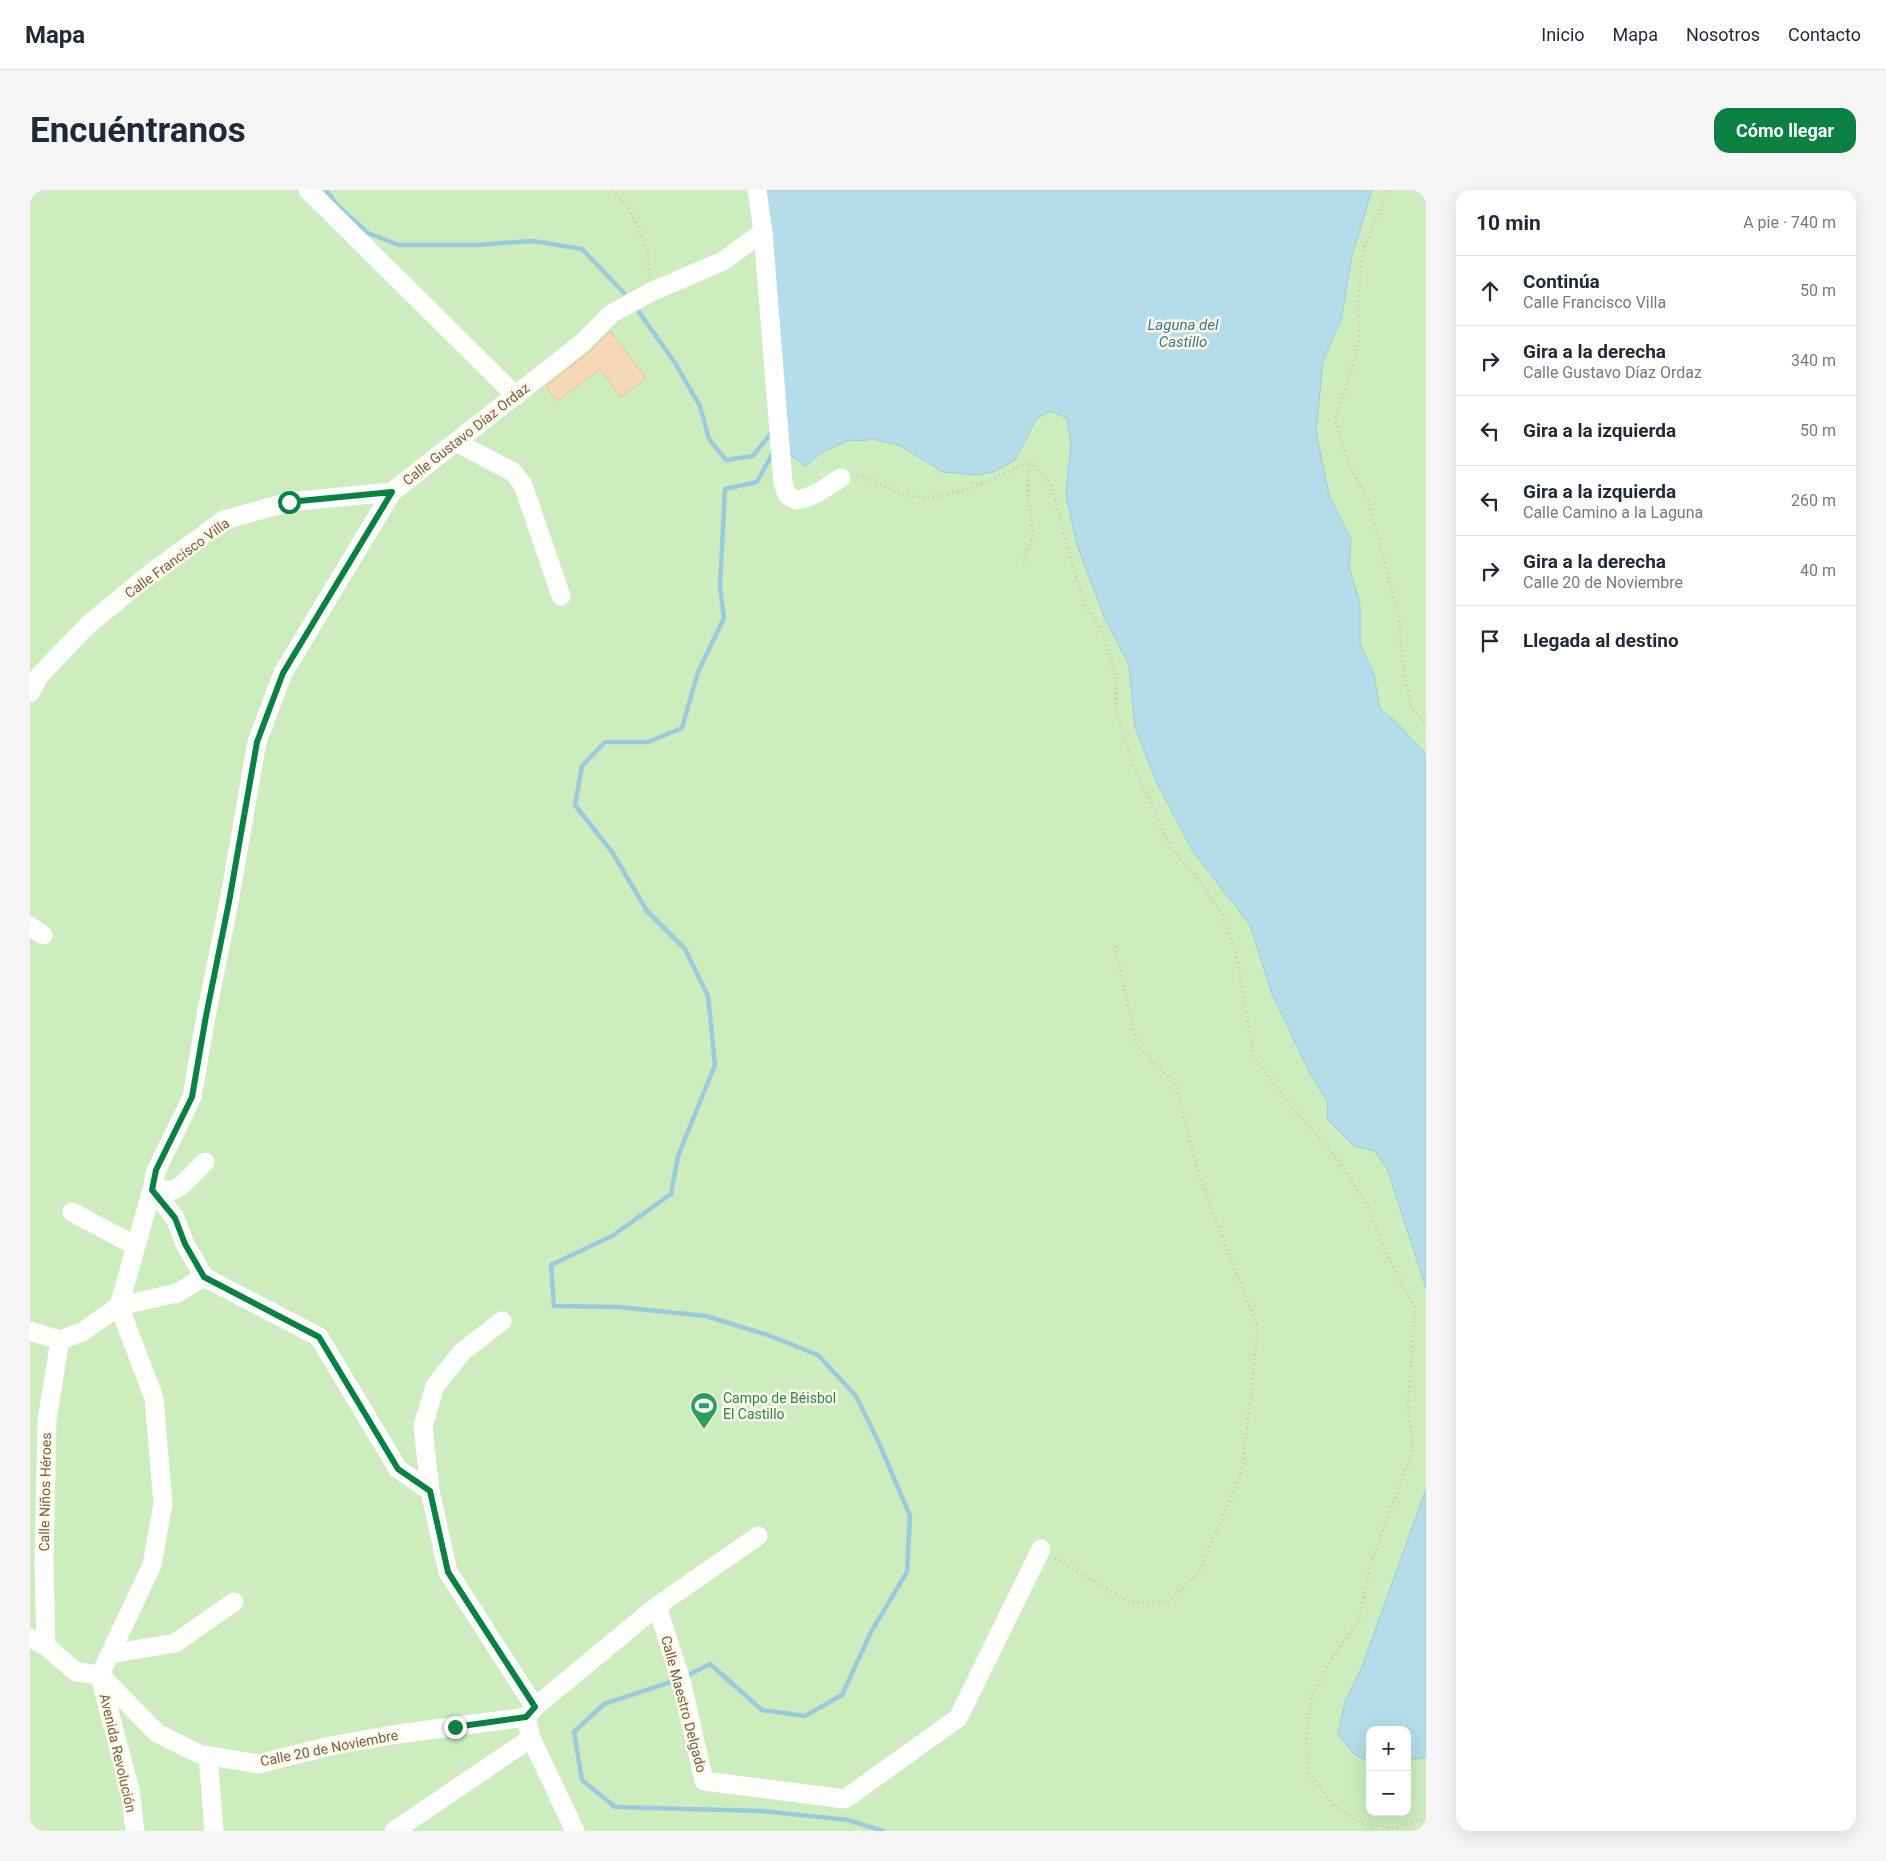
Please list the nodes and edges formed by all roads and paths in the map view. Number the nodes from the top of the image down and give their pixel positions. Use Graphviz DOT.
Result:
graph roads {
  1 [pos="308,190"];
  2 [pos="612,190"];
  3 [pos="757,190"];
  4 [pos="1386,190"];
  5 [pos="763,232"];
  6 [pos="651,292"];
  7 [pos="516,396"];
  8 [pos="456,442"];
  9 [pos="1032,462"];
  10 [pos="841,478"];
  11 [pos="392,492"];
  12 [pos="1023,564"];
  13 [pos="561,596"];
  14 [pos="30,693"];
  15 [pos="1426,723"];
  16 [pos="1114,942"];
  17 [pos="205,1162"];
  18 [pos="152,1190"];
  19 [pos="72,1212"];
  20 [pos="136,1246"];
  21 [pos="204,1277"];
  22 [pos="119,1306"];
  23 [pos="502,1322"];
  24 [pos="30,1331"];
  25 [pos="60,1340"];
  26 [pos="430,1491"];
  27 [pos="758,1536"];
  28 [pos="1041,1549"];
  29 [pos="234,1602"];
  30 [pos="657,1606"];
  31 [pos="38,1642"];
  32 [pos="110,1654"];
  33 [pos="100,1676"];
  34 [pos="531,1712"];
  35 [pos="531,1738"];
  36 [pos="208,1756"];
  37 [pos="1426,1818"];
  38 [pos="1391,1829"];
  39 [pos="135,1831"];
  40 [pos="214,1831"];
  41 [pos="394,1831"];
  42 [pos="575,1831"];
  1 -- 7 [label="street"];
  2 -- 6 [label="path"];
  3 -- 5 [label="street"];
  4 -- 15 [label="path"];
  5 -- 6 [label="street, Calle Gustavo Díaz Ordaz"];
  5 -- 10 [label="street"];
  6 -- 7 [label="street, Calle Gustavo Díaz Ordaz"];
  7 -- 8 [label="street, Calle Gustavo Díaz Ordaz"];
  8 -- 11 [label="street, Calle Gustavo Díaz Ordaz"];
  8 -- 13 [label="street"];
  9 -- 10 [label="path"];
  9 -- 12 [label="path"];
  9 -- 38 [label="path"];
  11 -- 14 [label="street, Calle Francisco Villa"];
  11 -- 18 [label="street, Calle Gustavo Díaz Ordaz"];
  16 -- 28 [label="path"];
  17 -- 18 [label="street"];
  18 -- 20 [label="street, Calle Gustavo Díaz Ordaz"];
  18 -- 21 [label="street"];
  19 -- 20 [label="street"];
  20 -- 22 [label="street, Calle Gustavo Díaz Ordaz"];
  21 -- 22 [label="street"];
  21 -- 26 [label="street"];
  22 -- 25 [label="street"];
  22 -- 32 [label="street"];
  23 -- 26 [label="street"];
  24 -- 25 [label="street"];
  25 -- 31 [label="street, Calle Niños Héroes"];
  26 -- 34 [label="street"];
  27 -- 30 [label="street"];
  28 -- 30 [label="street, Calle Maestro Delgado"];
  29 -- 32 [label="street"];
  30 -- 34 [label="street"];
  31 -- 33 [label="street"];
  32 -- 33 [label="street"];
  33 -- 36 [label="street, Calle 20 de Noviembre"];
  33 -- 39 [label="street, Avenida Revolución"];
  34 -- 35 [label="street"];
  34 -- 36 [label="street, Calle 20 de Noviembre"];
  35 -- 41 [label="street"];
  35 -- 42 [label="street"];
  36 -- 40 [label="street"];
  37 -- 38 [label="path"];
}
